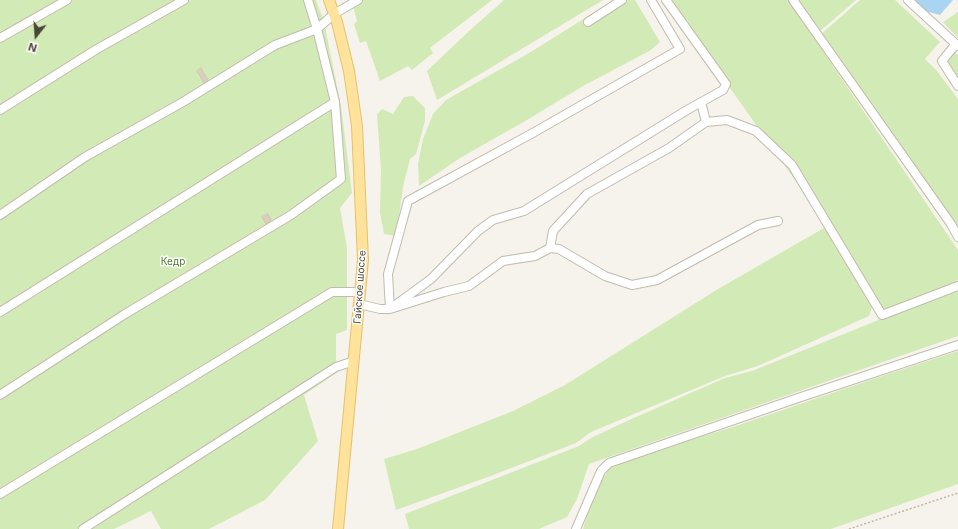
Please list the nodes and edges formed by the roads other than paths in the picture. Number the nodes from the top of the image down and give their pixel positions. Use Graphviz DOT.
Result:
graph roads {
  1 [pos="67,0"];
  2 [pos="184,0"];
  3 [pos="308,0"];
  4 [pos="329,0"];
  5 [pos="358,0"];
  6 [pos="622,0"];
  7 [pos="651,0"];
  8 [pos="666,0"];
  9 [pos="793,0"];
  10 [pos="908,0"];
  11 [pos="334,14"];
  12 [pos="588,22"];
  13 [pos="317,29"];
  14 [pos="0,38"];
  15 [pos="957,45"];
  16 [pos="958,86"];
  17 [pos="335,102"];
  18 [pos="701,102"];
  19 [pos="0,110"];
  20 [pos="706,122"];
  21 [pos="0,215"];
  22 [pos="778,220"];
  23 [pos="958,236"];
  24 [pos="550,248"];
  25 [pos="958,286"];
  26 [pos="360,292"];
  27 [pos="359,304"];
  28 [pos="390,309"];
  29 [pos="0,312"];
  30 [pos="958,345"];
  31 [pos="354,361"];
  32 [pos="0,396"];
  33 [pos="0,494"];
  34 [pos="83,529"];
  35 [pos="338,529"];
  36 [pos="576,529"];
  1 -- 14 [label="lane"];
  2 -- 19 [label="lane"];
  3 -- 13 [label="lane"];
  4 -- 11 [label="main road, Гайское шоссе"];
  5 -- 11 [label="lane"];
  6 -- 12 [label="lane"];
  7 -- 28 [label="lane"];
  8 -- 18 [label="lane"];
  9 -- 23 [label="lane"];
  10 -- 15 [label="lane"];
  11 -- 13 [label="lane"];
  11 -- 26 [label="main road, Гайское шоссе"];
  13 -- 17 [label="lane"];
  13 -- 21 [label="lane"];
  15 -- 16 [label="lane"];
  17 -- 29 [label="lane"];
  17 -- 32 [label="lane"];
  18 -- 20 [label="lane"];
  18 -- 28 [label="lane"];
  20 -- 24 [label="lane"];
  20 -- 25 [label="lane"];
  22 -- 24 [label="lane"];
  24 -- 28 [label="lane"];
  26 -- 27 [label="main road, Гайское шоссе"];
  26 -- 33 [label="lane"];
  27 -- 28 [label="lane"];
  27 -- 31 [label="main road, Гайское шоссе"];
  30 -- 36 [label="lane"];
  31 -- 34 [label="lane"];
  31 -- 35 [label="main road, Гайское шоссе"];
}
